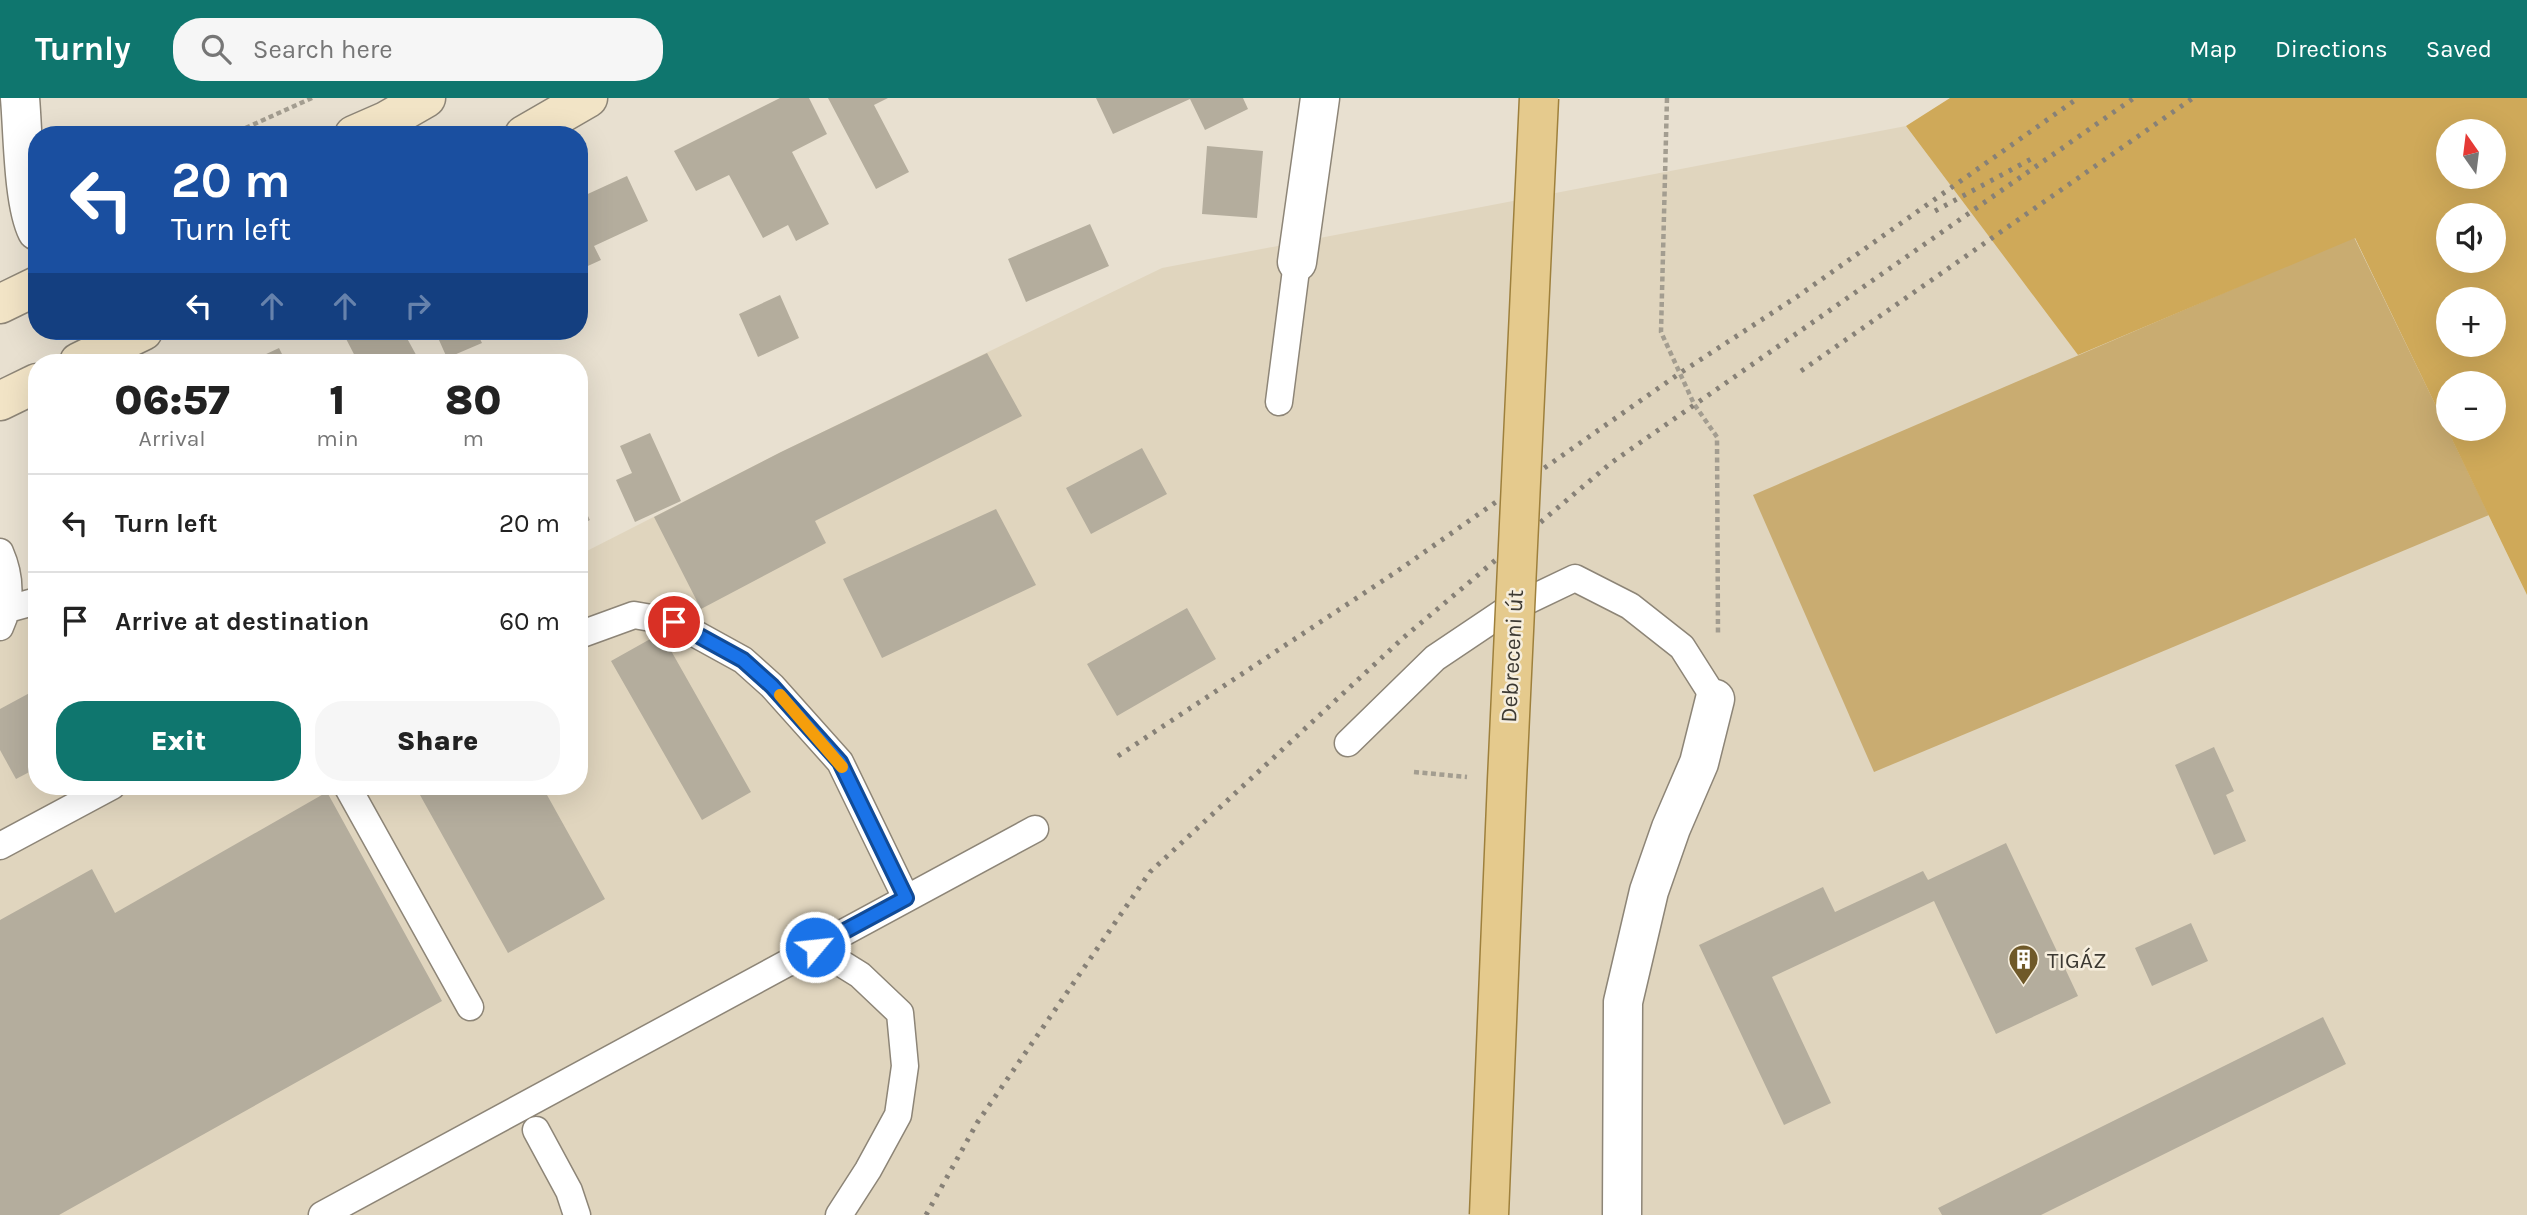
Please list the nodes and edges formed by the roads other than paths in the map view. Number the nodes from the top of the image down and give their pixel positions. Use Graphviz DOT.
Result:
graph roads {
  1 [pos="20,98"];
  2 [pos="426,98"];
  3 [pos="588,98"];
  4 [pos="1320,98"];
  5 [pos="1539,98"];
  6 [pos="375,126"];
  7 [pos="540,126"];
  8 [pos="28,192"];
  9 [pos="1297,262"];
  10 [pos="28,290"];
  11 [pos="0,304"];
  12 [pos="124,340"];
  13 [pos="96,354"];
  14 [pos="28,387"];
  15 [pos="0,401"];
  16 [pos="1279,402"];
  17 [pos="0,552"];
  18 [pos="28,606"];
  19 [pos="4,618"];
  20 [pos="588,632"];
  21 [pos="1714,699"];
  22 [pos="1348,743"];
  23 [pos="92,795"];
  24 [pos="352,795"];
  25 [pos="1035,829"];
  26 [pos="4,835"];
  27 [pos="906,898"];
  28 [pos="815,947"];
  29 [pos="470,1007"];
  30 [pos="536,1130"];
  31 [pos="322,1215"];
  32 [pos="577,1215"];
  33 [pos="839,1215"];
  34 [pos="1489,1215"];
  35 [pos="1622,1215"];
  1 -- 8 [label="street"];
  2 -- 6 [label="main road"];
  3 -- 7 [label="main road"];
  4 -- 9 [label="street"];
  5 -- 34 [label="main road, Debreceni út, bridge"];
  9 -- 16 [label="lane"];
  10 -- 11 [label="main road"];
  12 -- 13 [label="main road"];
  14 -- 15 [label="main road"];
  17 -- 19 [label="lane"];
  18 -- 19 [label="lane"];
  20 -- 27 [label="lane"];
  21 -- 22 [label="lane"];
  21 -- 35 [label="street"];
  23 -- 26 [label="lane"];
  24 -- 29 [label="lane"];
  25 -- 27 [label="lane"];
  27 -- 28 [label="lane"];
  28 -- 31 [label="lane"];
  28 -- 33 [label="lane"];
  30 -- 32 [label="lane"];
}
